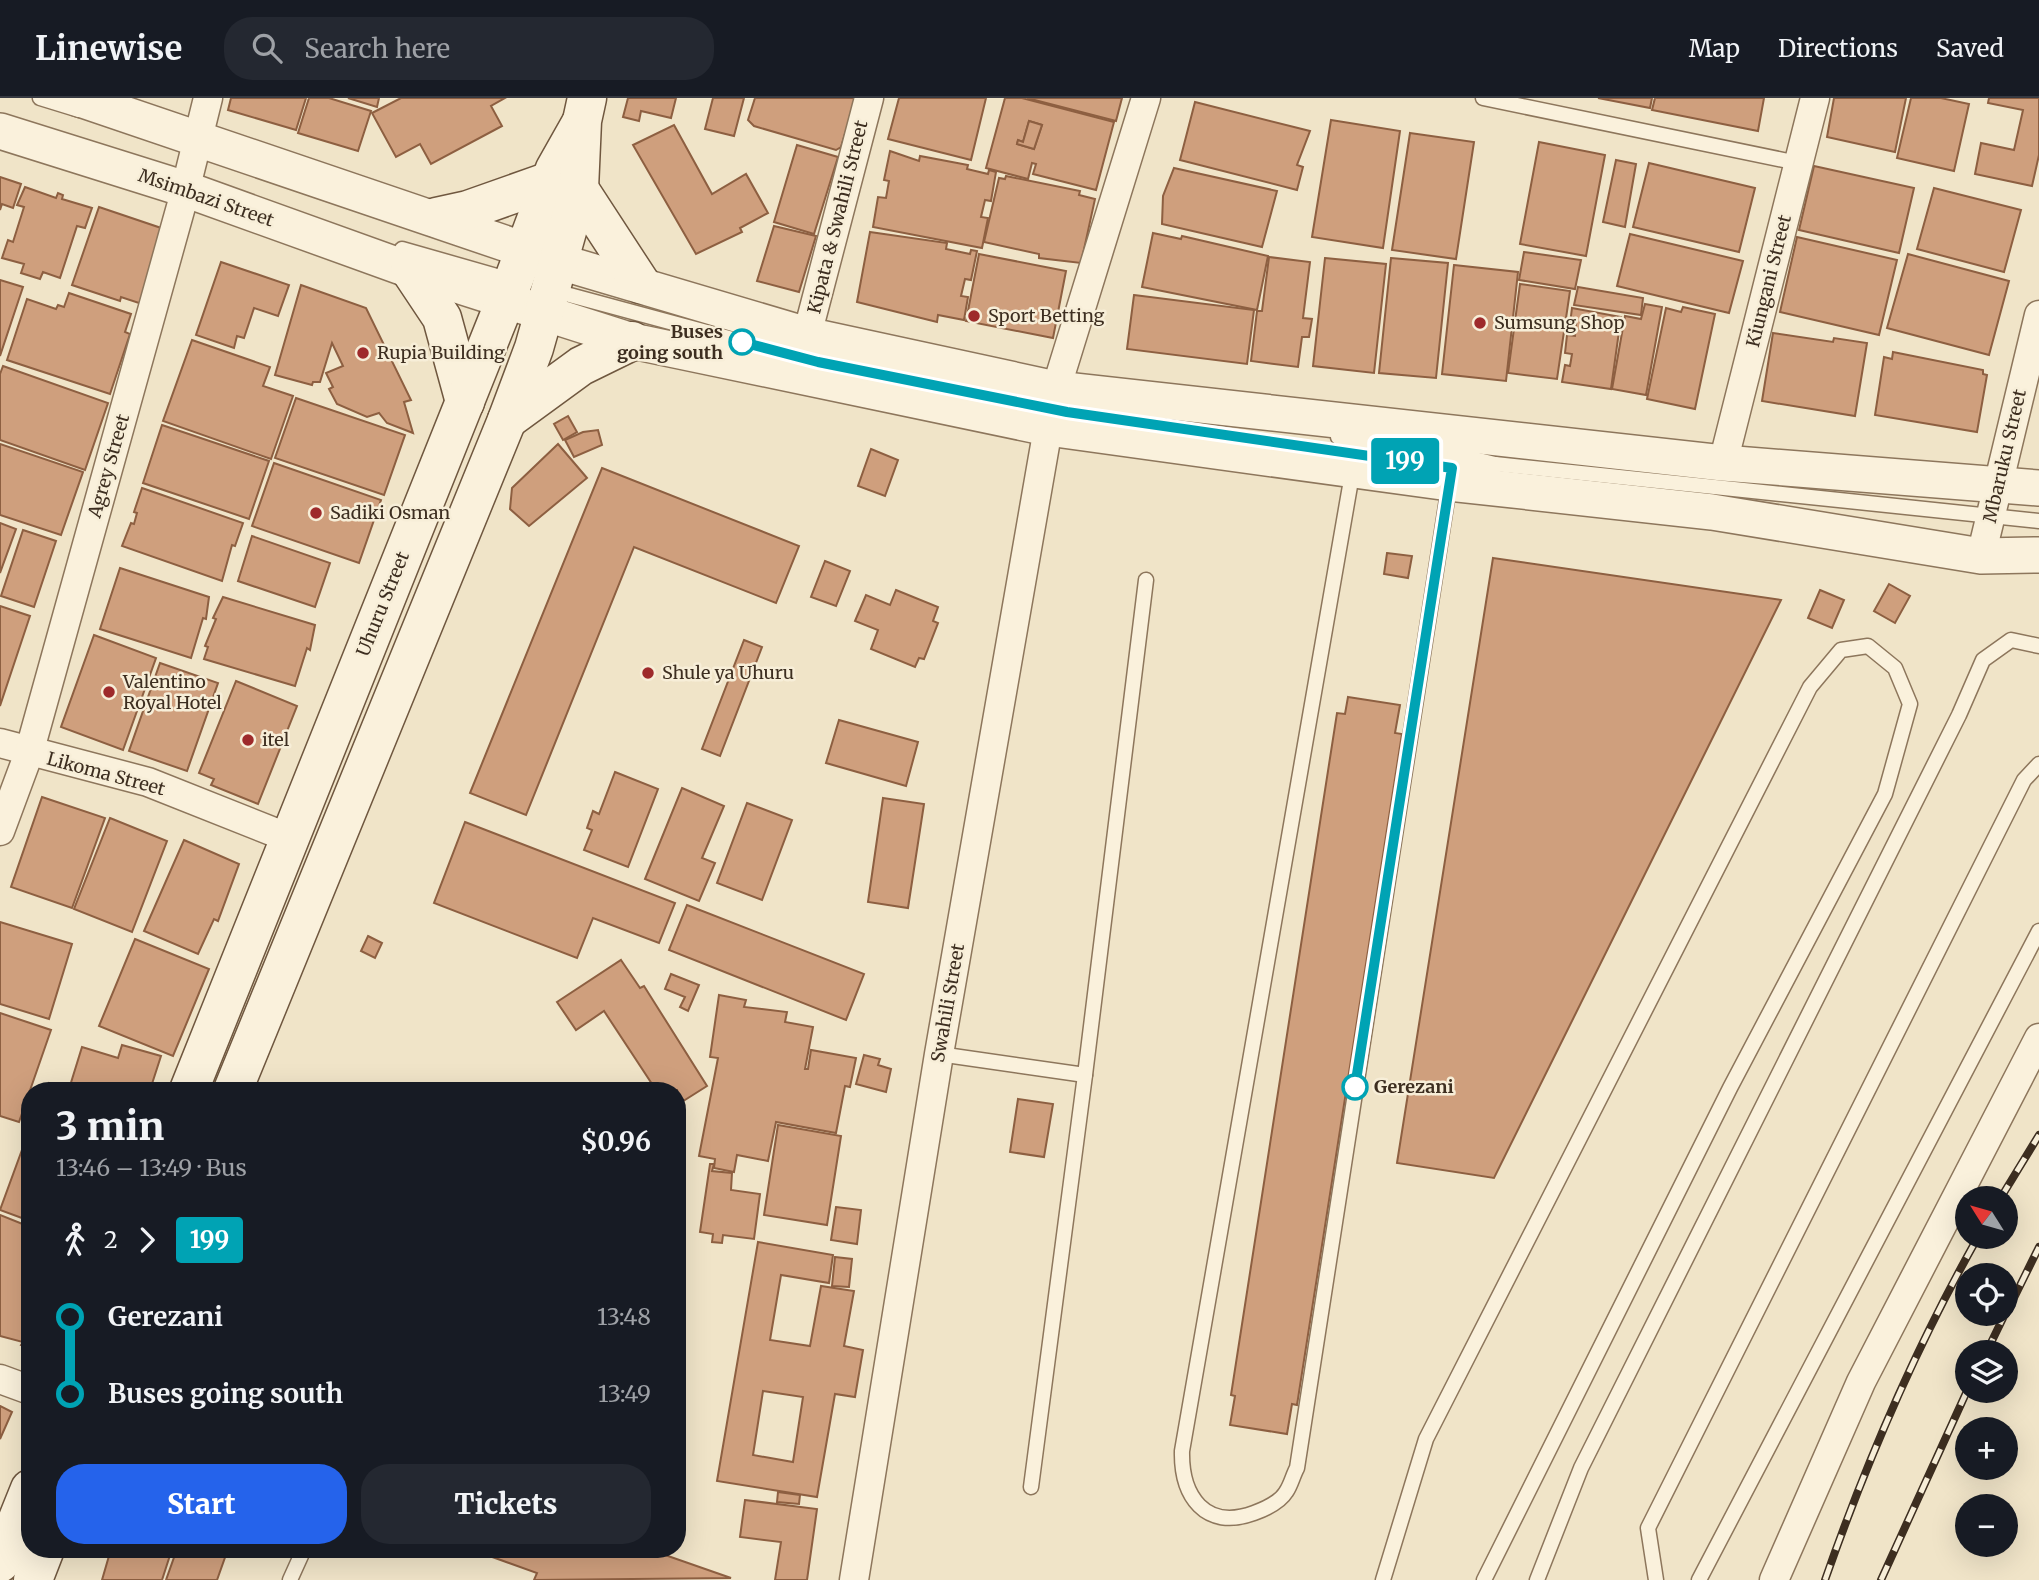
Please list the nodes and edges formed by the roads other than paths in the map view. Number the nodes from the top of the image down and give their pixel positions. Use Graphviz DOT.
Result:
graph roads {
  1 [pos="40,98"];
  2 [pos="77,98"];
  3 [pos="208,98"];
  4 [pos="869,98"];
  5 [pos="1146,98"];
  6 [pos="1483,98"];
  7 [pos="1815,98"];
  8 [pos="585,109"];
  9 [pos="0,131"];
  10 [pos="75,138"];
  11 [pos="196,143"];
  12 [pos="1798,163"];
  13 [pos="187,182"];
  14 [pos="564,185"];
  15 [pos="436,217"];
  16 [pos="342,229"];
  17 [pos="381,243"];
  18 [pos="410,270"];
  19 [pos="534,279"];
  20 [pos="641,284"];
  21 [pos="2039,315"];
  22 [pos="807,335"];
  23 [pos="632,341"];
  24 [pos="1055,389"];
  25 [pos="464,402"];
  26 [pos="507,420"];
  27 [pos="1048,428"];
  28 [pos="1290,430"];
  29 [pos="1218,434"];
  30 [pos="1317,434"];
  31 [pos="1349,453"];
  32 [pos="1723,463"];
  33 [pos="1452,469"];
  34 [pos="2039,488"];
  35 [pos="1993,501"];
  36 [pos="2039,521"];
  37 [pos="2039,555"];
  38 [pos="1981,556"];
  39 [pos="1146,580"];
  40 [pos="2039,646"];
  41 [pos="0,743"];
  42 [pos="29,753"];
  43 [pos="2039,764"];
  44 [pos="0,831"];
  45 [pos="289,838"];
  46 [pos="2039,931"];
  47 [pos="2039,1038"];
  48 [pos="939,1054"];
  49 [pos="1085,1075"];
  50 [pos="192,1082"];
  51 [pos="236,1082"];
  52 [pos="0,1379"];
  53 [pos="21,1387"];
  54 [pos="1031,1487"];
  55 [pos="21,1511"];
  56 [pos="42,1558"];
  57 [pos="300,1558"];
  58 [pos="0,1563"];
  59 [pos="33,1580"];
  60 [pos="290,1580"];
  61 [pos="854,1580"];
  62 [pos="1383,1580"];
  63 [pos="1484,1580"];
  64 [pos="1537,1580"];
  65 [pos="1656,1580"];
  66 [pos="1699,1580"];
  67 [pos="1774,1580"];
  1 -- 11 [label="lane"];
  2 -- 11 [label="street"];
  3 -- 11 [label="street, Agrey Street"];
  4 -- 22 [label="street, Kipata & Swahili Street"];
  5 -- 24 [label="street"];
  6 -- 12 [label="lane"];
  7 -- 12 [label="street, Kiungani Street"];
  8 -- 14 [label="main road, Uhuru Street"];
  9 -- 13 [label="street, Msimbazi Street"];
  10 -- 13 [label="lane"];
  11 -- 13 [label="street, Agrey Street"];
  11 -- 15 [label="street"];
  11 -- 19 [label="lane"];
  12 -- 32 [label="street, Kiungani Street"];
  13 -- 16 [label="lane"];
  13 -- 18 [label="street, Msimbazi Street"];
  13 -- 42 [label="street, Agrey Street"];
  14 -- 15 [label="main road"];
  14 -- 19 [label="main road, Uhuru Street"];
  14 -- 20 [label="main road"];
  15 -- 19 [label="street"];
  17 -- 19 [label="lane"];
  18 -- 19 [label="street, Msimbazi Street"];
  18 -- 25 [label="main road"];
  19 -- 20 [label="street"];
  19 -- 23 [label="street"];
  19 -- 25 [label="main road, Uhuru Street"];
  19 -- 26 [label="main road, Uhuru Street"];
  19 -- 28 [label="lane"];
  19 -- 29 [label="lane"];
  20 -- 22 [label="street"];
  21 -- 35 [label="street, Mbaruku Street"];
  22 -- 24 [label="street"];
  23 -- 26 [label="main road"];
  23 -- 27 [label="street"];
  24 -- 32 [label="street"];
  25 -- 45 [label="main road, Uhuru Street"];
  26 -- 51 [label="main road, Uhuru Street"];
  27 -- 31 [label="street"];
  27 -- 48 [label="street, Swahili Street"];
  30 -- 31 [label="lane"];
  31 -- 33 [label="street"];
  31 -- 33 [label="lane"];
  32 -- 35 [label="street"];
  33 -- 35 [label="lane"];
  33 -- 38 [label="street"];
  34 -- 35 [label="street"];
  35 -- 36 [label="lane"];
  35 -- 38 [label="street, Mbaruku Street"];
  37 -- 38 [label="street"];
  39 -- 49 [label="lane"];
  40 -- 64 [label="lane"];
  41 -- 42 [label="street, Likoma Street"];
  42 -- 44 [label="street, Agrey Street"];
  42 -- 45 [label="street, Likoma Street"];
  43 -- 65 [label="lane"];
  45 -- 50 [label="main road, Uhuru Street"];
  46 -- 66 [label="lane"];
  47 -- 67 [label="street"];
  48 -- 49 [label="lane"];
  48 -- 61 [label="street, Swahili Street"];
  49 -- 54 [label="lane"];
  52 -- 53 [label="street"];
  55 -- 58 [label="main road"];
  56 -- 59 [label="main road"];
  57 -- 60 [label="lane"];
  62 -- 63 [label="lane"];
}
